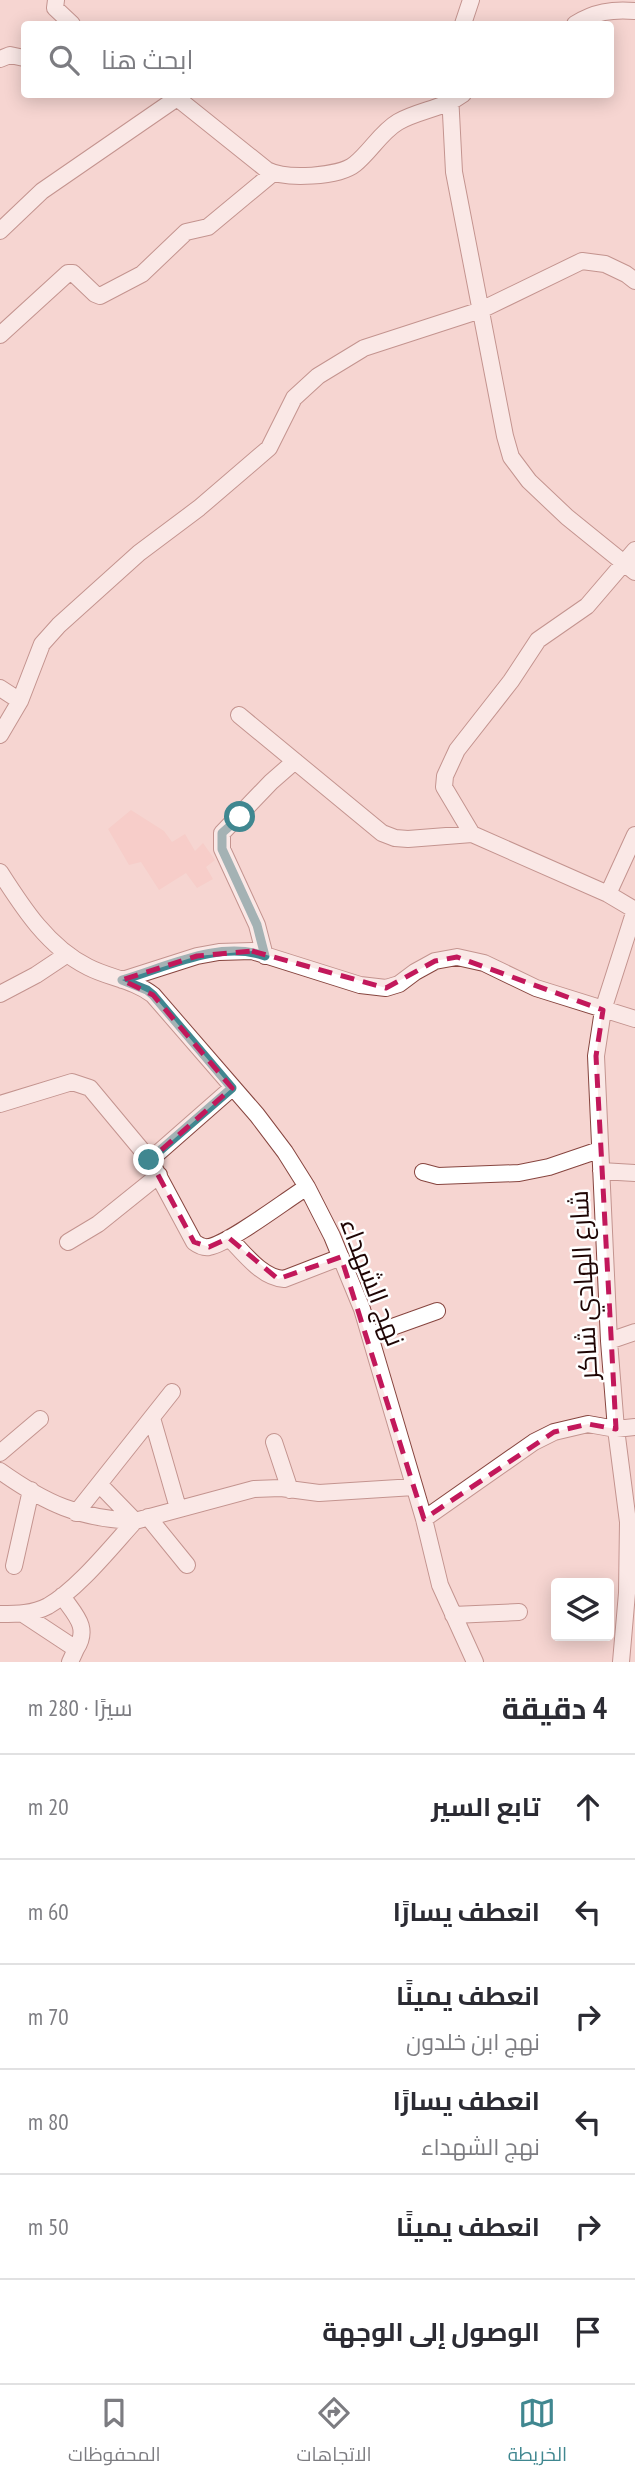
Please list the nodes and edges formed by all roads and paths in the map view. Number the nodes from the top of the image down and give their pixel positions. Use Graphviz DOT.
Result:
graph roads {
  1 [pos="56,0"];
  2 [pos="471,0"];
  3 [pos="635,11"];
  4 [pos="69,21"];
  5 [pos="464,21"];
  6 [pos="580,21"];
  7 [pos="21,57"];
  8 [pos="0,59"];
  9 [pos="174,98"];
  10 [pos="179,98"];
  11 [pos="454,98"];
  12 [pos="273,173"];
  13 [pos="0,231"];
  14 [pos="635,281"];
  15 [pos="481,310"];
  16 [pos="0,335"];
  17 [pos="635,550"];
  18 [pos="629,568"];
  19 [pos="0,688"];
  20 [pos="20,701"];
  21 [pos="239,715"];
  22 [pos="0,736"];
  23 [pos="295,761"];
  24 [pos="472,834"];
  25 [pos="635,835"];
  26 [pos="0,872"];
  27 [pos="608,894"];
  28 [pos="635,910"];
  29 [pos="66,955"];
  30 [pos="265,956"];
  31 [pos="122,980"];
  32 [pos="0,994"];
  33 [pos="603,1010"];
  34 [pos="635,1019"];
  35 [pos="232,1088"];
  36 [pos="0,1104"];
  37 [pos="599,1150"];
  38 [pos="149,1160"];
  39 [pos="601,1171"];
  40 [pos="423,1172"];
  41 [pos="635,1173"];
  42 [pos="159,1175"];
  43 [pos="307,1186"];
  44 [pos="229,1238"];
  45 [pos="68,1242"];
  46 [pos="341,1257"];
  47 [pos="437,1311"];
  48 [pos="635,1332"];
  49 [pos="370,1335"];
  50 [pos="609,1341"];
  51 [pos="172,1392"];
  52 [pos="152,1418"];
  53 [pos="40,1419"];
  54 [pos="635,1427"];
  55 [pos="616,1429"];
  56 [pos="274,1443"];
  57 [pos="0,1453"];
  58 [pos="0,1471"];
  59 [pos="100,1485"];
  60 [pos="415,1487"];
  61 [pos="31,1490"];
  62 [pos="290,1490"];
  63 [pos="178,1508"];
  64 [pos="76,1513"];
  65 [pos="141,1519"];
  66 [pos="424,1519"];
  67 [pos="187,1564"];
  68 [pos="14,1566"];
  69 [pos="62,1595"];
  70 [pos="519,1612"];
  71 [pos="0,1614"];
  72 [pos="23,1614"];
  73 [pos="453,1615"];
  74 [pos="630,1615"];
  75 [pos="73,1656"];
  76 [pos="475,1662"];
  77 [pos="621,1662"];
  1 -- 4 [label="street"];
  2 -- 5 [label="street"];
  3 -- 6 [label="street"];
  7 -- 8 [label="street"];
  9 -- 13 [label="street"];
  10 -- 12 [label="street"];
  11 -- 12 [label="street"];
  11 -- 15 [label="street"];
  12 -- 16 [label="street"];
  14 -- 15 [label="street"];
  15 -- 18 [label="street"];
  15 -- 20 [label="street"];
  17 -- 18 [label="street"];
  18 -- 24 [label="street"];
  19 -- 20 [label="street"];
  20 -- 22 [label="street"];
  21 -- 23 [label="street"];
  23 -- 24 [label="street"];
  23 -- 30 [label="street"];
  24 -- 27 [label="street"];
  25 -- 27 [label="street"];
  26 -- 29 [label="street"];
  27 -- 28 [label="street"];
  28 -- 33 [label="street, شارع الهادي شاكر"];
  29 -- 31 [label="street, نهج الشهداء"];
  29 -- 32 [label="street"];
  30 -- 31 [label="street"];
  30 -- 33 [label="street"];
  31 -- 35 [label="street, نهج الشهداء"];
  33 -- 34 [label="street"];
  33 -- 37 [label="street, شارع الهادي شاكر"];
  35 -- 38 [label="street"];
  35 -- 43 [label="street, نهج الشهداء"];
  36 -- 38 [label="street"];
  37 -- 39 [label="street, شارع الهادي شاكر"];
  37 -- 40 [label="street"];
  38 -- 42 [label="street"];
  39 -- 41 [label="street"];
  39 -- 50 [label="street, شارع الهادي شاكر"];
  42 -- 44 [label="street"];
  42 -- 45 [label="street"];
  43 -- 44 [label="street"];
  43 -- 46 [label="street, نهج الشهداء"];
  44 -- 46 [label="street"];
  46 -- 49 [label="street, نهج الشهداء"];
  47 -- 49 [label="street"];
  48 -- 50 [label="street"];
  49 -- 60 [label="street, نهج الشهداء"];
  50 -- 55 [label="street, شارع الهادي شاكر"];
  51 -- 52 [label="street"];
  52 -- 59 [label="street"];
  52 -- 63 [label="street"];
  53 -- 57 [label="street"];
  54 -- 55 [label="street"];
  55 -- 66 [label="street"];
  55 -- 74 [label="street, شارع الهادي شاكر"];
  56 -- 62 [label="street"];
  58 -- 61 [label="street"];
  59 -- 64 [label="street"];
  59 -- 65 [label="street"];
  60 -- 62 [label="street"];
  60 -- 66 [label="street, نهج الشهداء"];
  61 -- 64 [label="street"];
  61 -- 68 [label="street"];
  62 -- 63 [label="street"];
  63 -- 65 [label="street"];
  64 -- 65 [label="street"];
  65 -- 67 [label="street"];
  65 -- 69 [label="street"];
  66 -- 73 [label="street, نهج الشهداء"];
  69 -- 72 [label="street"];
  69 -- 75 [label="street"];
  70 -- 73 [label="street"];
  71 -- 72 [label="street"];
  72 -- 75 [label="street"];
  73 -- 76 [label="street, نهج الشهداء"];
  74 -- 77 [label="street, شارع الهادي شاكر"];
}
